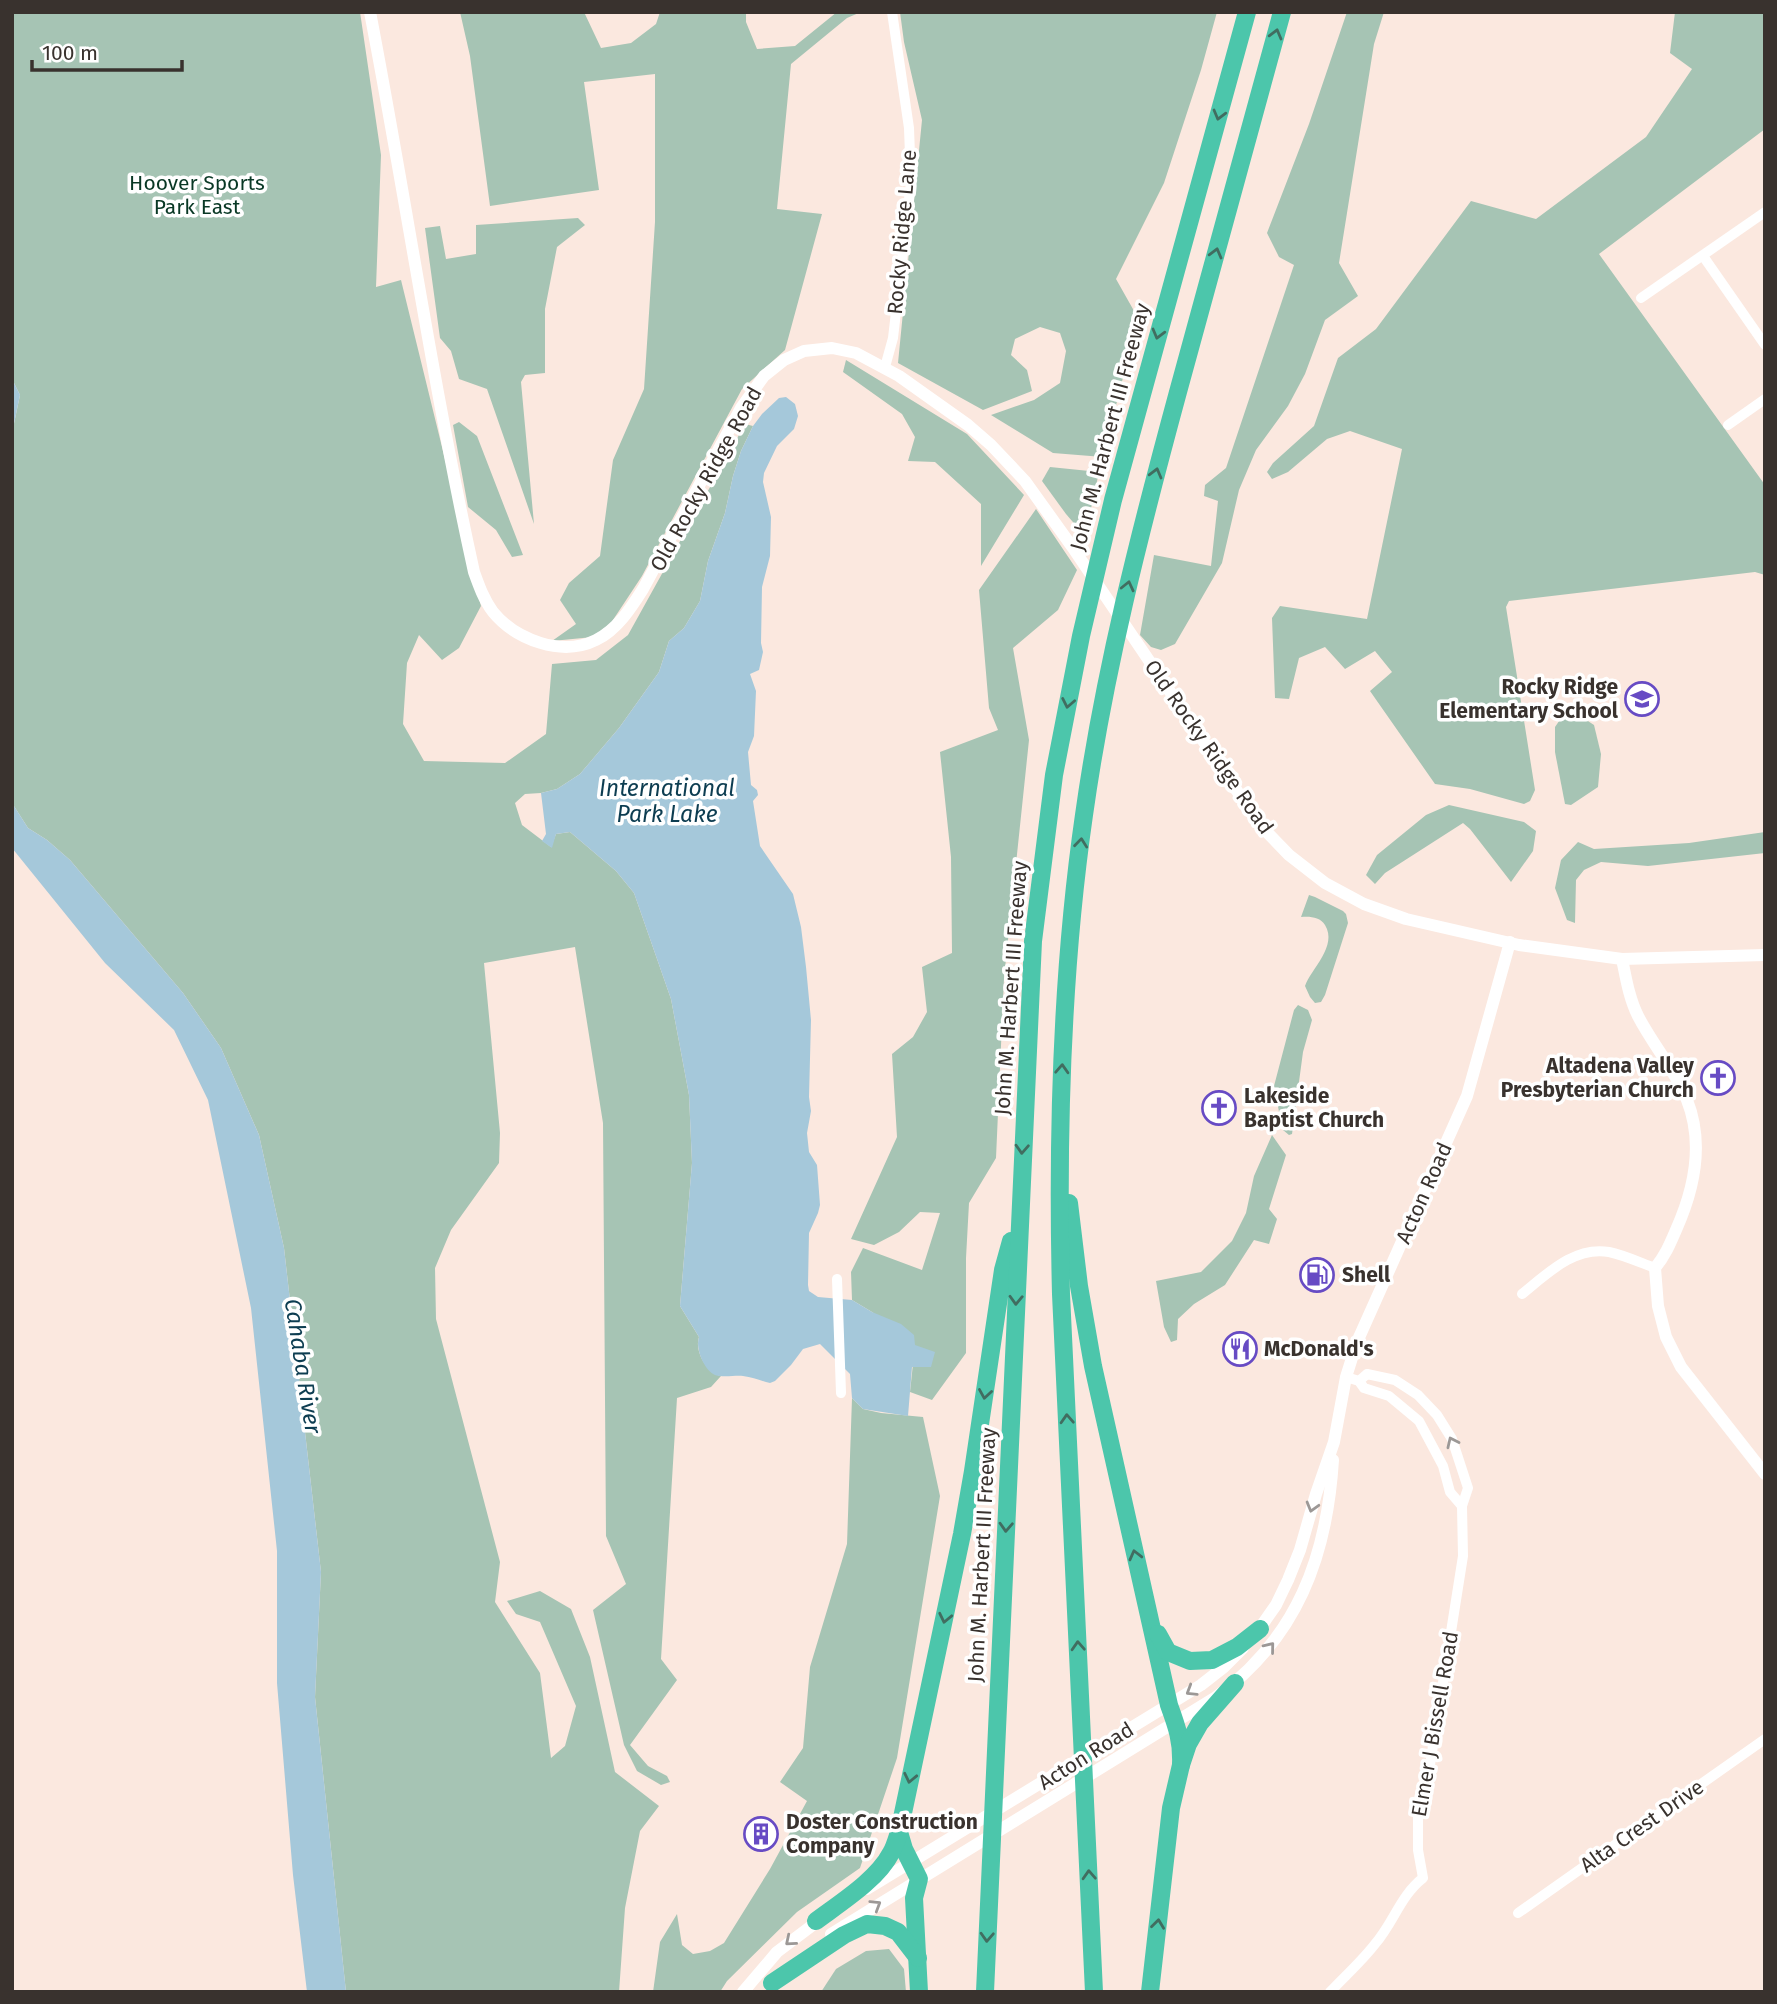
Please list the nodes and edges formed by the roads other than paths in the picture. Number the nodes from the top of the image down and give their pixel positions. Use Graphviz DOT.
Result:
graph roads {
  1 [pos="370,12"];
  2 [pos="892,12"];
  3 [pos="1247,12"];
  4 [pos="1282,12"];
  5 [pos="1765,212"];
  6 [pos="1703,256"];
  7 [pos="1642,298"];
  8 [pos="1765,345"];
  9 [pos="885,367"];
  10 [pos="1765,399"];
  11 [pos="1728,425"];
  12 [pos="1510,942"];
  13 [pos="1765,955"];
  14 [pos="1622,959"];
  15 [pos="1060,1119"];
  16 [pos="1020,1207"];
  17 [pos="1656,1268"];
  18 [pos="837,1279"];
  19 [pos="1522,1294"];
  20 [pos="1353,1379"];
  21 [pos="841,1392"];
  22 [pos="1334,1442"];
  23 [pos="1765,1474"];
  24 [pos="1462,1506"];
  25 [pos="1152,1622"];
  26 [pos="1260,1629"];
  27 [pos="1235,1684"];
  28 [pos="1169,1705"];
  29 [pos="1175,1723"];
  30 [pos="1765,1739"];
  31 [pos="1181,1765"];
  32 [pos="900,1832"];
  33 [pos="911,1862"];
  34 [pos="919,1879"];
  35 [pos="1518,1913"];
  36 [pos="816,1921"];
  37 [pos="918,1958"];
  38 [pos="768,1987"];
  39 [pos="743,1992"];
  40 [pos="919,1992"];
  41 [pos="985,1992"];
  42 [pos="1094,1992"];
  43 [pos="1150,1992"];
  44 [pos="1330,1992"];
  1 -- 9 [label="street, Old Rocky Ridge Road"];
  2 -- 9 [label="street, Rocky Ridge Lane"];
  3 -- 16 [label="highway, John M. Harbert III Freeway, one-way"];
  15 -- 4 [label="highway, one-way"];
  5 -- 6 [label="street"];
  6 -- 7 [label="street"];
  6 -- 8 [label="street"];
  9 -- 12 [label="street, Old Rocky Ridge Road"];
  10 -- 11 [label="street"];
  12 -- 14 [label="street, Old Rocky Ridge Road"];
  12 -- 20 [label="street, Acton Road"];
  13 -- 14 [label="street, Old Rocky Ridge Road"];
  14 -- 17 [label="street"];
  25 -- 15 [label="highway, one-way"];
  42 -- 15 [label="highway, one-way"];
  16 -- 32 [label="highway, one-way"];
  16 -- 41 [label="highway, John M. Harbert III Freeway, one-way"];
  17 -- 19 [label="street"];
  17 -- 23 [label="street"];
  18 -- 21 [label="street"];
  20 -- 22 [label="street, Acton Road"];
  20 -- 24 [label="street, Elmer J Bissell Road"];
  24 -- 20 [label="street, Elmer J Bissell Road, one-way"];
  22 -- 26 [label="street, Acton Road, one-way"];
  27 -- 22 [label="street, Acton Road, one-way"];
  24 -- 44 [label="street, Elmer J Bissell Road"];
  25 -- 26 [label="highway"];
  25 -- 28 [label="highway"];
  26 -- 28 [label="street, Acton Road, one-way"];
  27 -- 29 [label="street, Acton Road"];
  27 -- 31 [label="highway"];
  28 -- 29 [label="highway"];
  28 -- 33 [label="street, Acton Road"];
  29 -- 31 [label="highway"];
  29 -- 34 [label="street, Acton Road"];
  30 -- 35 [label="street, Alta Crest Drive"];
  43 -- 31 [label="highway, one-way"];
  32 -- 33 [label="highway"];
  32 -- 36 [label="highway"];
  33 -- 34 [label="highway"];
  33 -- 36 [label="street, Acton Road"];
  34 -- 37 [label="highway"];
  38 -- 34 [label="street, Acton Road, one-way"];
  36 -- 39 [label="street, Acton Road, one-way"];
  37 -- 38 [label="highway"];
  37 -- 40 [label="highway"];
}
